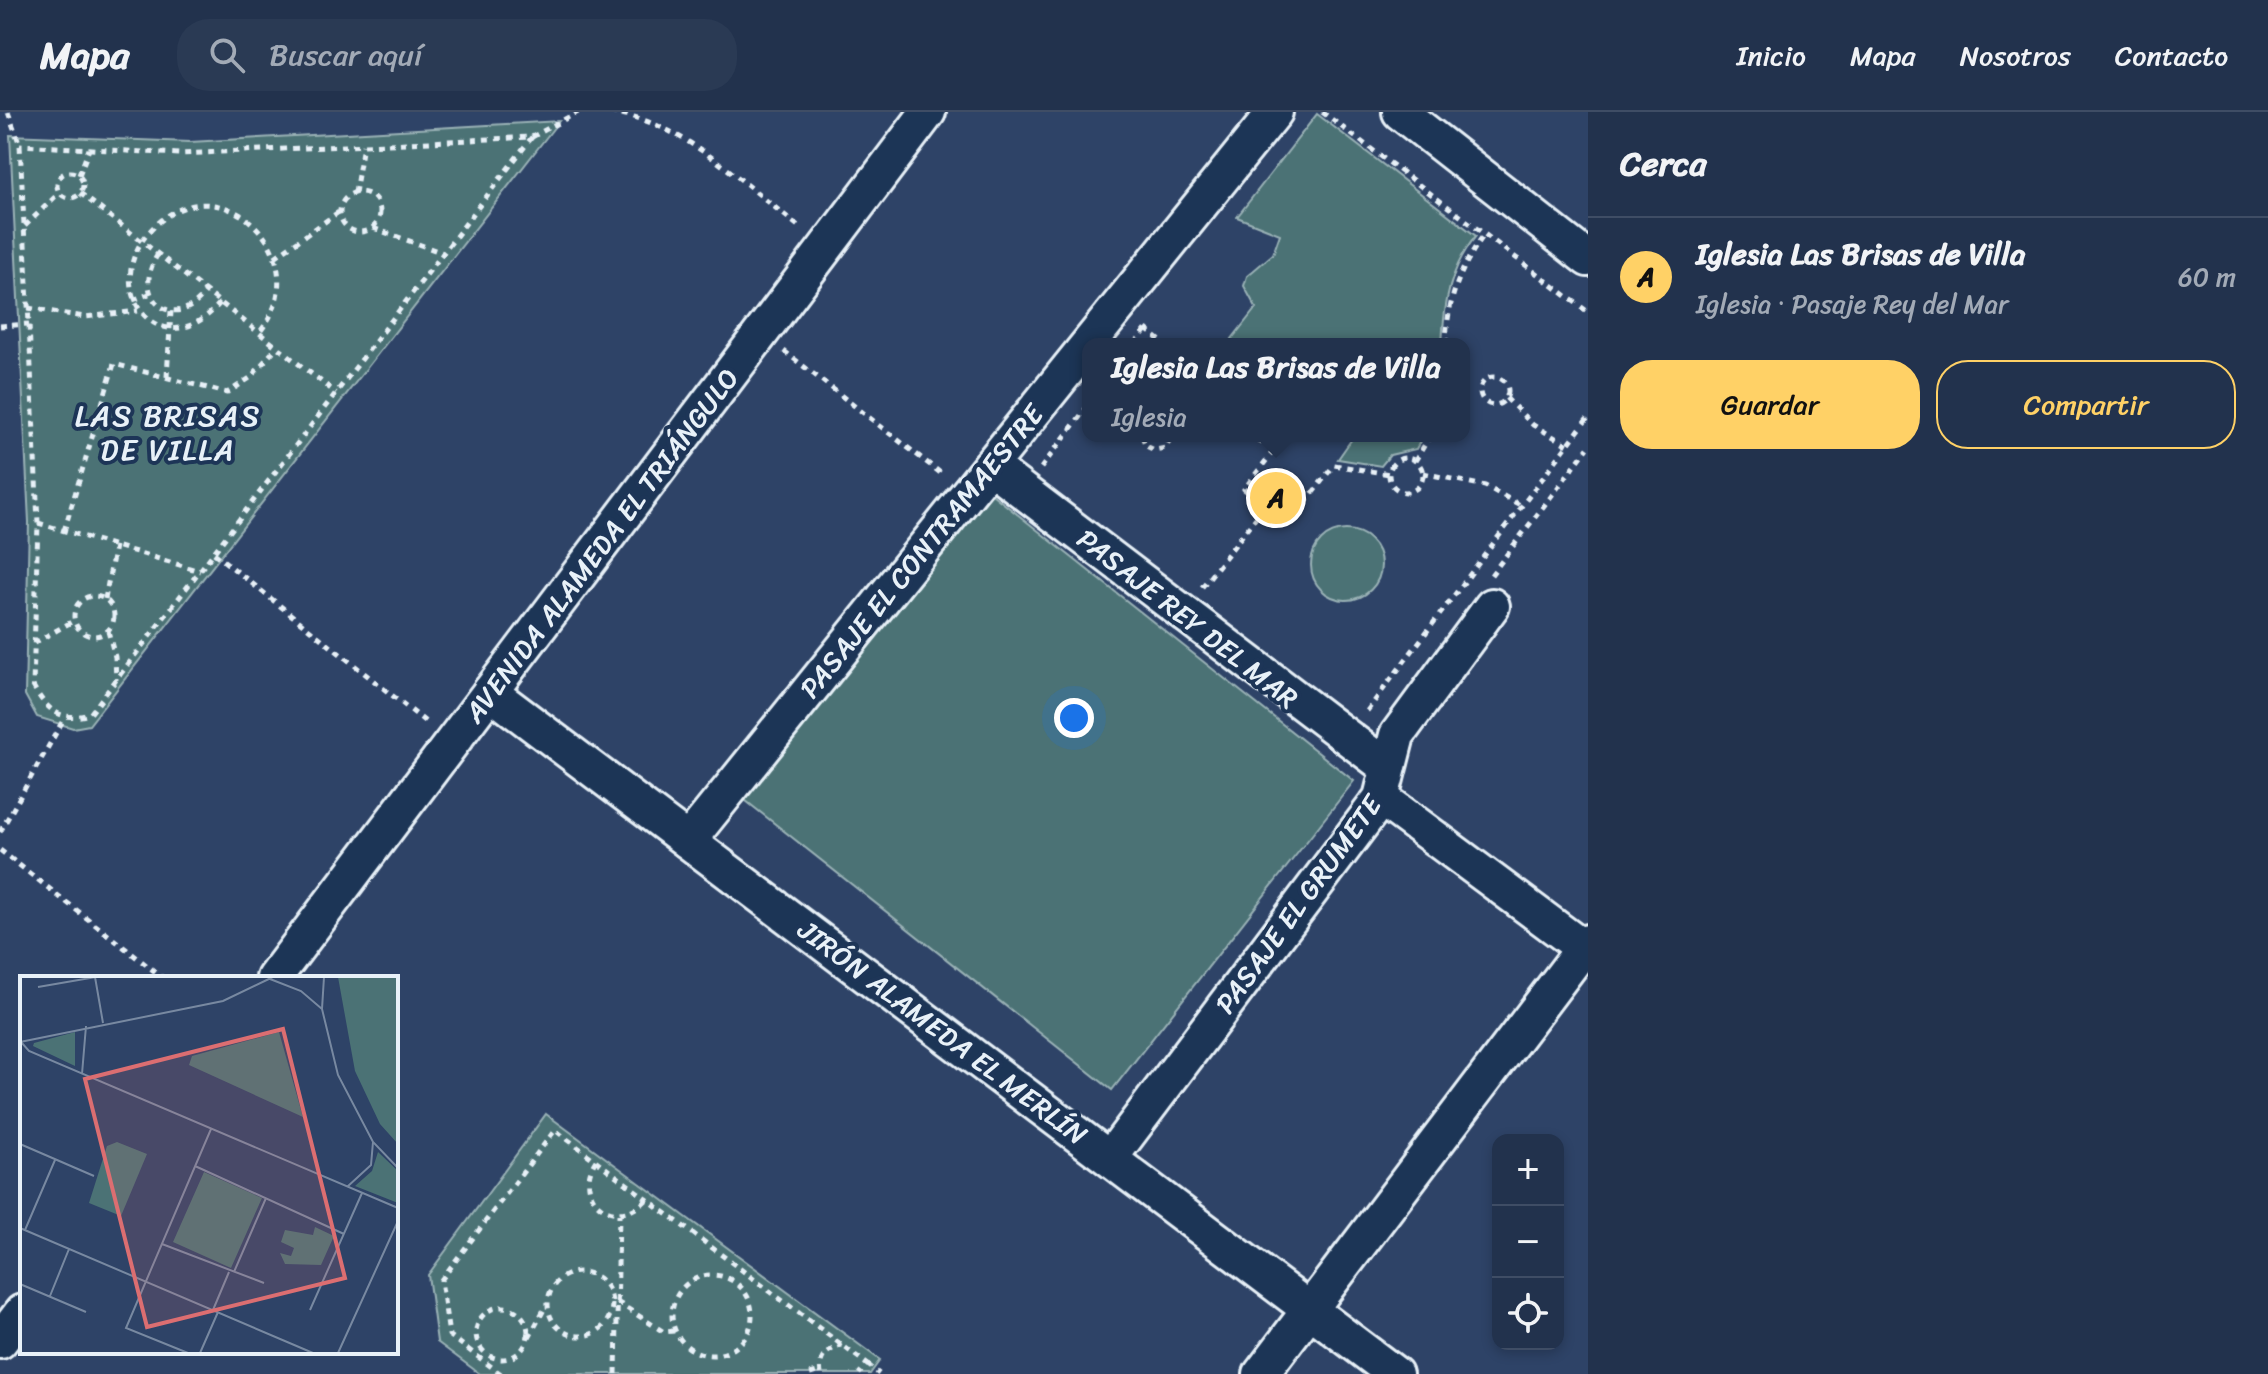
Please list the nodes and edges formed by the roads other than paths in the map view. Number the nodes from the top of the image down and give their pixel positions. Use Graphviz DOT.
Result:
graph roads {
  1 [pos="928,112"];
  2 [pos="1275,112"];
  3 [pos="1400,112"];
  4 [pos="1588,259"];
  5 [pos="1093,338"];
  6 [pos="1082,352"];
  7 [pos="990,466"];
  8 [pos="1492,606"];
  9 [pos="490,692"];
  10 [pos="1384,783"];
  11 [pos="688,841"];
  12 [pos="1585,945"];
  13 [pos="276,976"];
  14 [pos="1110,1158"];
  15 [pos="1309,1308"];
  16 [pos="20,1315"];
  17 [pos="0,1341"];
  18 [pos="1261,1374"];
  19 [pos="1395,1374"];
  1 -- 9 [label="street, AVENIDA ALAMEDA EL TRIÁNGULO"];
  2 -- 5 [label="street, PASAJE EL CONTRAMAESTRE"];
  3 -- 4 [label="street"];
  6 -- 7 [label="street, PASAJE EL CONTRAMAESTRE"];
  7 -- 10 [label="street, PASAJE REY DEL MAR"];
  7 -- 11 [label="street, PASAJE EL CONTRAMAESTRE"];
  8 -- 10 [label="street, PASAJE EL GRUMETE"];
  9 -- 11 [label="street, JIRÓN ALAMEDA EL MERLÍN"];
  9 -- 13 [label="street, AVENIDA ALAMEDA EL TRIÁNGULO"];
  10 -- 12 [label="street, PASAJE REY DEL MAR"];
  10 -- 14 [label="street, PASAJE EL GRUMETE"];
  11 -- 14 [label="street, JIRÓN ALAMEDA EL MERLÍN"];
  12 -- 15 [label="street"];
  14 -- 15 [label="street, JIRÓN ALAMEDA EL MERLÍN"];
  15 -- 18 [label="street"];
  15 -- 19 [label="street, JIRÓN ALAMEDA EL MERLÍN"];
  16 -- 17 [label="street"];
}
